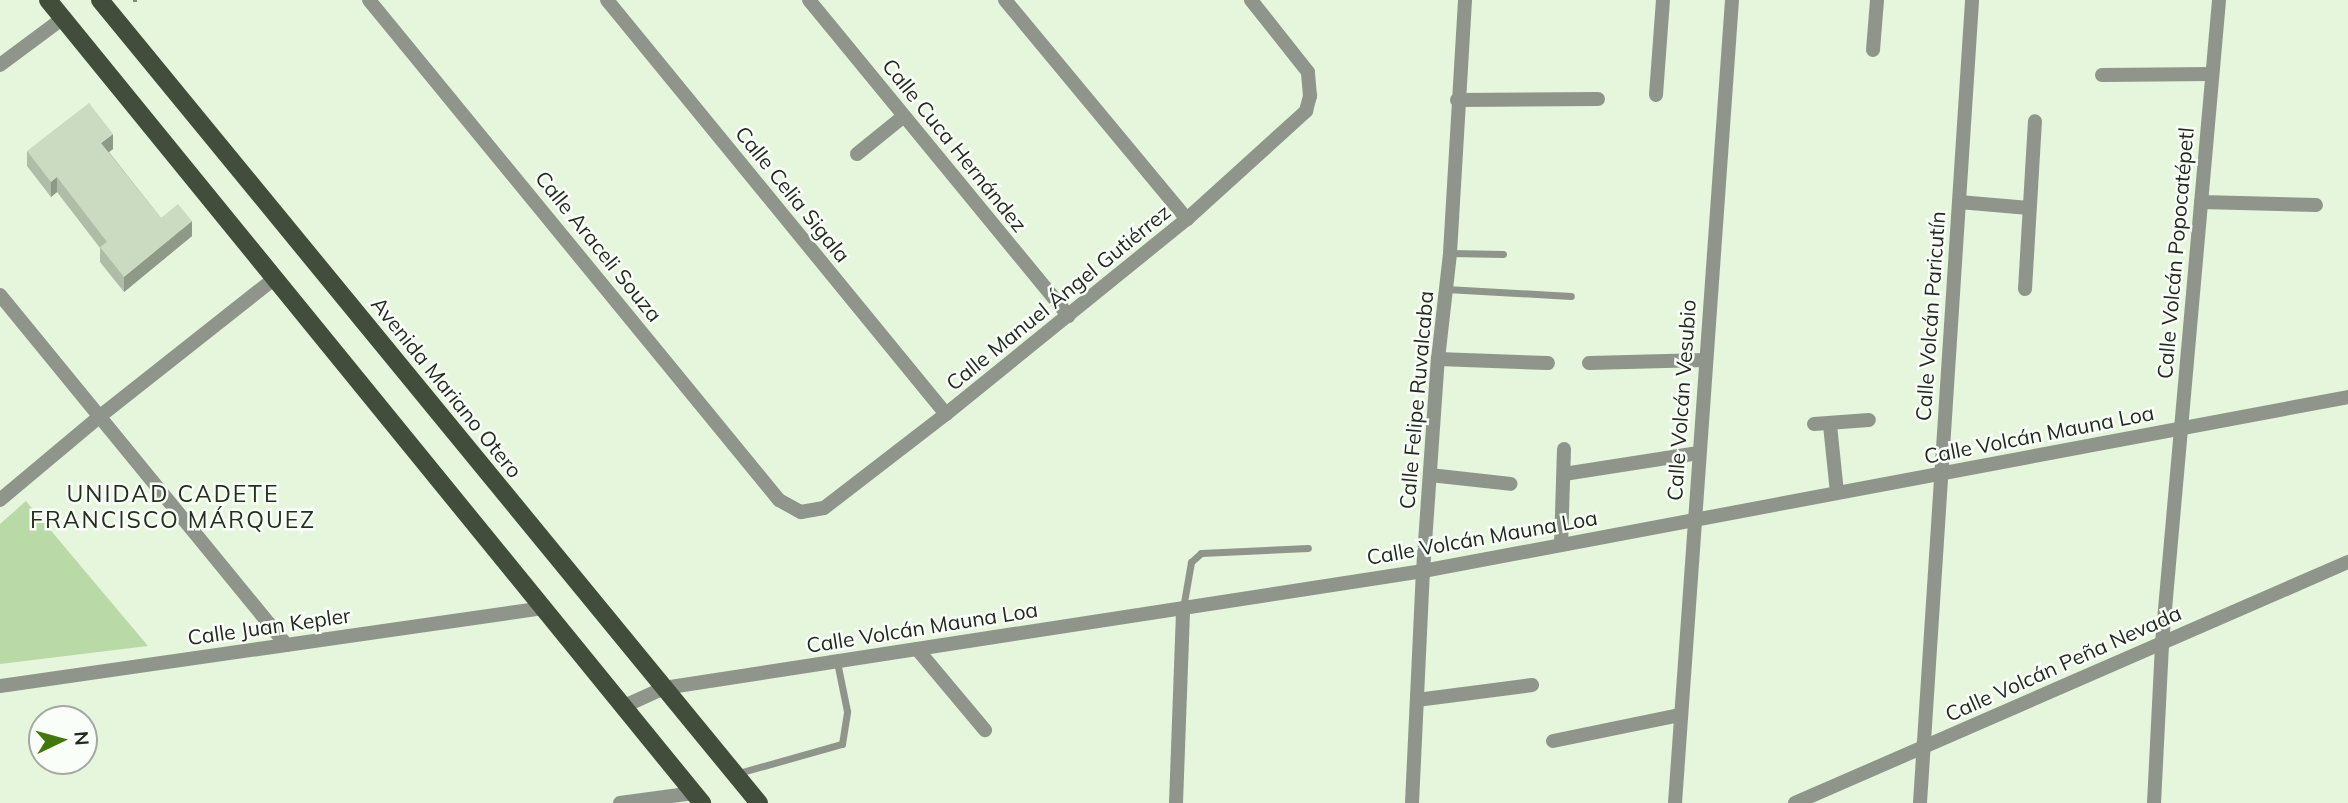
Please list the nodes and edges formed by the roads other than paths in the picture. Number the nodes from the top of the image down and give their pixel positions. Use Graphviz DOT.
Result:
graph roads {
  1 [pos="48,0"];
  2 [pos="100,0"];
  3 [pos="369,0"];
  4 [pos="607,0"];
  5 [pos="809,0"];
  6 [pos="1005,0"];
  7 [pos="1251,0"];
  8 [pos="1465,0"];
  9 [pos="1663,0"];
  10 [pos="1732,0"];
  11 [pos="1877,0"];
  12 [pos="1972,0"];
  13 [pos="2219,0"];
  14 [pos="63,18"];
  15 [pos="1873,50"];
  16 [pos="0,65"];
  17 [pos="2212,74"];
  18 [pos="2102,75"];
  19 [pos="1656,95"];
  20 [pos="1598,99"];
  21 [pos="1457,100"];
  22 [pos="904,116"];
  23 [pos="2035,121"];
  24 [pos="857,154"];
  25 [pos="1959,202"];
  26 [pos="2201,202"];
  27 [pos="2316,205"];
  28 [pos="2029,208"];
  29 [pos="1187,219"];
  30 [pos="1450,253"];
  31 [pos="1503,254"];
  32 [pos="275,278"];
  33 [pos="1446,289"];
  34 [pos="2025,289"];
  35 [pos="0,295"];
  36 [pos="1571,296"];
  37 [pos="1069,316"];
  38 [pos="1438,359"];
  39 [pos="1705,360"];
  40 [pos="1548,363"];
  41 [pos="1589,363"];
  42 [pos="2348,397"];
  43 [pos="947,414"];
  44 [pos="99,417"];
  45 [pos="1869,420"];
  46 [pos="1814,424"];
  47 [pos="1830,425"];
  48 [pos="2180,428"];
  49 [pos="1564,449"];
  50 [pos="1698,453"];
  51 [pos="1941,473"];
  52 [pos="1563,474"];
  53 [pos="1430,475"];
  54 [pos="1511,484"];
  55 [pos="1837,493"];
  56 [pos="0,500"];
  57 [pos="801,512"];
  58 [pos="1693,520"];
  59 [pos="1561,545"];
  60 [pos="1308,548"];
  61 [pos="2348,562"];
  62 [pos="1423,571"];
  63 [pos="544,608"];
  64 [pos="1183,608"];
  65 [pos="2162,643"];
  66 [pos="286,645"];
  67 [pos="917,649"];
  68 [pos="838,662"];
  69 [pos="1532,685"];
  70 [pos="0,686"];
  71 [pos="664,688"];
  72 [pos="1417,700"];
  73 [pos="622,707"];
  74 [pos="1680,715"];
  75 [pos="985,730"];
  76 [pos="1553,741"];
  77 [pos="1924,747"];
  78 [pos="735,774"];
  79 [pos="698,798"];
  80 [pos="620,803"];
  81 [pos="759,803"];
  82 [pos="1176,803"];
  83 [pos="1412,803"];
  84 [pos="1675,803"];
  85 [pos="1795,803"];
  86 [pos="1920,803"];
  87 [pos="2154,803"];
  1 -- 14 [label="main road"];
  2 -- 71 [label="main road, Avenida Mariano Otero"];
  3 -- 57 [label="street, Calle Araceli Souza"];
  4 -- 43 [label="street, Calle Celia Sigala"];
  5 -- 22 [label="street, Calle Cuca Hernández"];
  6 -- 29 [label="street"];
  7 -- 29 [label="street, Calle Manuel Ángel Gutiérrez"];
  8 -- 21 [label="street, Calle Felipe Ruvalcaba"];
  9 -- 19 [label="street"];
  10 -- 39 [label="street, Calle Volcán Vesubio"];
  11 -- 15 [label="street"];
  12 -- 25 [label="street, Calle Volcán Paricutín"];
  13 -- 17 [label="street, Calle Volcán Popocatépetl"];
  14 -- 16 [label="street"];
  14 -- 32 [label="main road"];
  17 -- 18 [label="street"];
  17 -- 26 [label="street, Calle Volcán Popocatépetl"];
  20 -- 21 [label="street"];
  21 -- 30 [label="street, Calle Felipe Ruvalcaba"];
  22 -- 24 [label="street"];
  22 -- 37 [label="street, Calle Cuca Hernández"];
  23 -- 28 [label="street"];
  25 -- 28 [label="street"];
  25 -- 51 [label="street, Calle Volcán Paricutín"];
  26 -- 27 [label="street"];
  26 -- 48 [label="street, Calle Volcán Popocatépetl"];
  28 -- 34 [label="street"];
  29 -- 37 [label="street, Calle Manuel Ángel Gutiérrez"];
  30 -- 31 [label="lane"];
  30 -- 33 [label="street, Calle Felipe Ruvalcaba"];
  32 -- 44 [label="street"];
  32 -- 63 [label="main road"];
  33 -- 36 [label="lane"];
  33 -- 38 [label="street, Calle Felipe Ruvalcaba"];
  35 -- 44 [label="street"];
  37 -- 43 [label="street, Calle Manuel Ángel Gutiérrez"];
  38 -- 40 [label="street"];
  38 -- 53 [label="street, Calle Felipe Ruvalcaba"];
  39 -- 41 [label="street"];
  39 -- 50 [label="street, Calle Volcán Vesubio"];
  42 -- 48 [label="street, Calle Volcán Mauna Loa"];
  43 -- 57 [label="street, Calle Manuel Ángel Gutiérrez"];
  44 -- 56 [label="street"];
  44 -- 66 [label="street"];
  45 -- 47 [label="street"];
  46 -- 47 [label="street"];
  47 -- 55 [label="street"];
  48 -- 51 [label="street, Calle Volcán Mauna Loa"];
  48 -- 65 [label="street, Calle Volcán Popocatépetl"];
  49 -- 52 [label="street"];
  50 -- 52 [label="street"];
  50 -- 58 [label="street, Calle Volcán Vesubio"];
  51 -- 55 [label="street, Calle Volcán Mauna Loa"];
  51 -- 77 [label="street, Calle Volcán Paricutín"];
  52 -- 59 [label="street"];
  53 -- 54 [label="street"];
  53 -- 62 [label="street, Calle Felipe Ruvalcaba"];
  55 -- 58 [label="street, Calle Volcán Mauna Loa"];
  58 -- 59 [label="street, Calle Volcán Mauna Loa"];
  58 -- 74 [label="street, Calle Volcán Vesubio"];
  59 -- 62 [label="street, Calle Volcán Mauna Loa"];
  60 -- 64 [label="lane"];
  61 -- 65 [label="street, Calle Volcán Peña Nevada"];
  62 -- 64 [label="street, Calle Volcán Mauna Loa"];
  62 -- 72 [label="street, Calle Felipe Ruvalcaba"];
  63 -- 66 [label="street, Calle Juan Kepler"];
  63 -- 73 [label="main road"];
  64 -- 67 [label="street, Calle Volcán Mauna Loa"];
  64 -- 82 [label="street"];
  65 -- 77 [label="street, Calle Volcán Peña Nevada"];
  65 -- 87 [label="street, Calle Volcán Popocatépetl"];
  66 -- 70 [label="street, Calle Juan Kepler"];
  67 -- 68 [label="street, Calle Volcán Mauna Loa"];
  67 -- 75 [label="street"];
  68 -- 71 [label="street, Calle Volcán Mauna Loa"];
  68 -- 78 [label="lane"];
  69 -- 72 [label="street"];
  71 -- 73 [label="street, Calle Volcán Mauna Loa"];
  71 -- 78 [label="main road, Avenida Mariano Otero"];
  72 -- 83 [label="street, Calle Felipe Ruvalcaba"];
  73 -- 79 [label="main road"];
  74 -- 76 [label="street"];
  74 -- 84 [label="street, Calle Volcán Vesubio"];
  77 -- 85 [label="street, Calle Volcán Peña Nevada"];
  77 -- 86 [label="street, Calle Volcán Paricutín"];
  78 -- 81 [label="main road, Avenida Mariano Otero"];
  79 -- 80 [label="street"];
}
